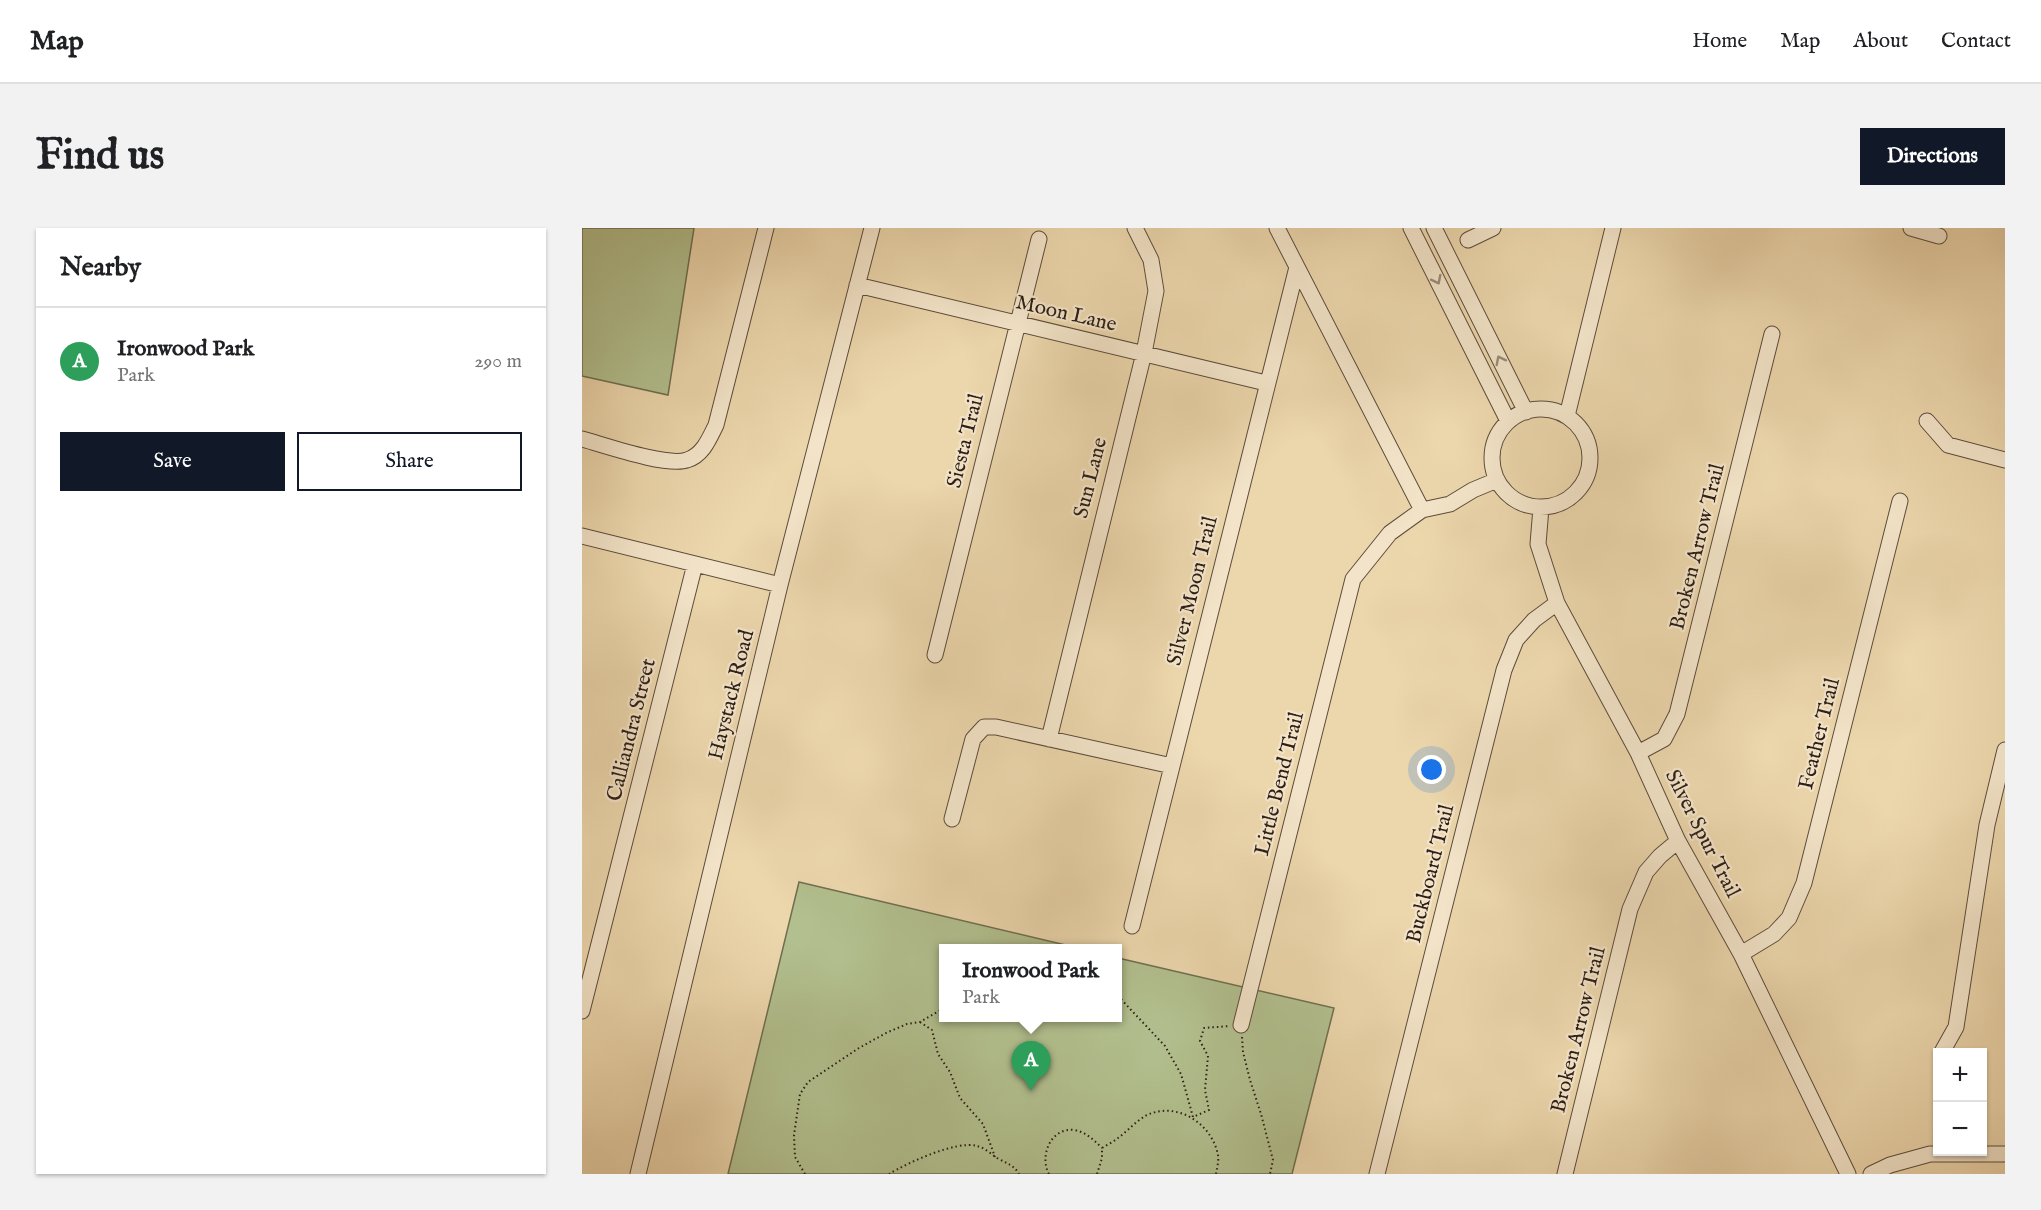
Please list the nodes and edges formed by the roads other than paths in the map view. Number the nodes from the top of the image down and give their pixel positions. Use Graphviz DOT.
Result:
graph roads {
  1 [pos="765,228"];
  2 [pos="872,228"];
  3 [pos="1135,228"];
  4 [pos="1277,228"];
  5 [pos="1411,228"];
  6 [pos="1434,228"];
  7 [pos="1493,228"];
  8 [pos="1613,228"];
  9 [pos="1911,228"];
  10 [pos="1939,236"];
  11 [pos="1039,238"];
  12 [pos="1468,240"];
  13 [pos="1296,267"];
  14 [pos="857,285"];
  15 [pos="1017,324"];
  16 [pos="1773,334"];
  17 [pos="1144,353"];
  18 [pos="1266,383"];
  19 [pos="1527,412"];
  20 [pos="1567,416"];
  21 [pos="1509,421"];
  22 [pos="1927,421"];
  23 [pos="582,439"];
  24 [pos="2005,460"];
  25 [pos="1497,480"];
  26 [pos="1900,501"];
  27 [pos="1541,508"];
  28 [pos="1422,510"];
  29 [pos="582,536"];
  30 [pos="695,564"];
  31 [pos="780,585"];
  32 [pos="1557,603"];
  33 [pos="935,655"];
  34 [pos="1049,739"];
  35 [pos="2005,750"];
  36 [pos="1638,753"];
  37 [pos="1172,766"];
  38 [pos="952,819"];
  39 [pos="1678,841"];
  40 [pos="1132,926"];
  41 [pos="1741,954"];
  42 [pos="582,1011"];
  43 [pos="1241,1025"];
  44 [pos="1945,1048"];
  45 [pos="2005,1154"];
  46 [pos="638,1174"];
  47 [pos="1377,1174"];
  48 [pos="1566,1174"];
  49 [pos="1848,1174"];
  50 [pos="1871,1174"];
  1 -- 23 [label="street"];
  2 -- 14 [label="street, Haystack Road"];
  3 -- 17 [label="street, Sun Lane"];
  4 -- 13 [label="street"];
  5 -- 21 [label="street, one-way"];
  19 -- 6 [label="street, one-way"];
  7 -- 12 [label="street"];
  8 -- 20 [label="street"];
  9 -- 10 [label="street"];
  11 -- 15 [label="street, Siesta Trail"];
  13 -- 18 [label="street, Silver Moon Trail"];
  13 -- 28 [label="street"];
  14 -- 15 [label="street, Moon Lane"];
  14 -- 31 [label="street, Haystack Road"];
  15 -- 17 [label="street, Moon Lane"];
  15 -- 33 [label="street, Siesta Trail"];
  16 -- 36 [label="street, Broken Arrow Trail"];
  17 -- 18 [label="street, Moon Lane"];
  17 -- 34 [label="street, Sun Lane"];
  18 -- 37 [label="street, Silver Moon Trail"];
  19 -- 20 [label="street"];
  19 -- 21 [label="street"];
  20 -- 27 [label="street"];
  21 -- 25 [label="street"];
  22 -- 24 [label="street"];
  25 -- 27 [label="street"];
  25 -- 28 [label="street, Little Bend Trail"];
  26 -- 41 [label="street, Feather Trail"];
  27 -- 32 [label="street, Silver Spur Trail"];
  28 -- 43 [label="street, Little Bend Trail"];
  29 -- 30 [label="street"];
  30 -- 31 [label="street"];
  30 -- 42 [label="street, Calliandra Street"];
  31 -- 46 [label="street, Haystack Road"];
  32 -- 36 [label="street, Silver Spur Trail"];
  32 -- 47 [label="street, Buckboard Trail"];
  34 -- 37 [label="street"];
  34 -- 38 [label="street"];
  35 -- 44 [label="street"];
  36 -- 39 [label="street, Silver Spur Trail"];
  37 -- 40 [label="street, Silver Moon Trail"];
  39 -- 41 [label="street, Silver Spur Trail"];
  39 -- 48 [label="street, Broken Arrow Trail"];
  41 -- 49 [label="street, Silver Spur Trail"];
  45 -- 50 [label="street"];
}
